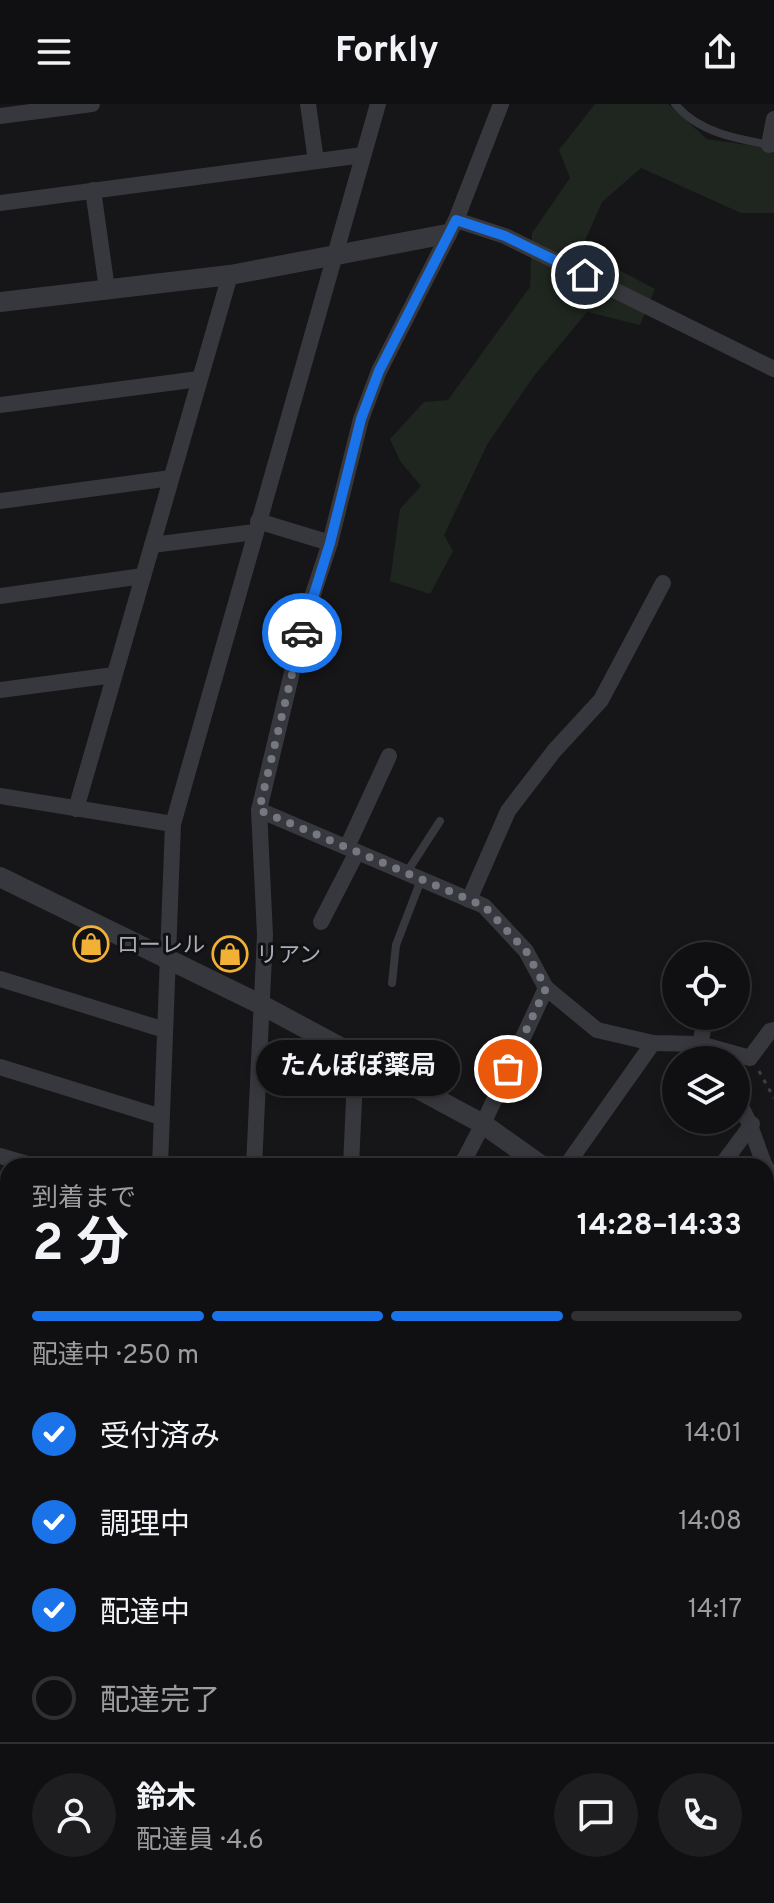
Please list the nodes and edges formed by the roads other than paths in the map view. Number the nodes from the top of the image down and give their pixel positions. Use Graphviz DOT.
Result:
graph roads {
  1 [pos="92,104"];
  2 [pos="308,104"];
  3 [pos="378,104"];
  4 [pos="501,104"];
  5 [pos="675,104"];
  6 [pos="0,116"];
  7 [pos="774,119"];
  8 [pos="772,145"];
  9 [pos="363,155"];
  10 [pos="316,161"];
  11 [pos="93,190"];
  12 [pos="0,203"];
  13 [pos="452,227"];
  14 [pos="337,254"];
  15 [pos="230,275"];
  16 [pos="107,289"];
  17 [pos="0,302"];
  18 [pos="774,369"];
  19 [pos="199,379"];
  20 [pos="0,405"];
  21 [pos="171,478"];
  22 [pos="0,501"];
  23 [pos="257,526"];
  24 [pos="330,543"];
  25 [pos="152,545"];
  26 [pos="143,576"];
  27 [pos="663,583"];
  28 [pos="0,596"];
  29 [pos="114,675"];
  30 [pos="0,690"];
  31 [pos="389,756"];
  32 [pos="0,796"];
  33 [pos="76,809"];
  34 [pos="259,810"];
  35 [pos="440,821"];
  36 [pos="173,824"];
  37 [pos="352,849"];
  38 [pos="414,876"];
  39 [pos="0,877"];
  40 [pos="469,900"];
  41 [pos="321,922"];
  42 [pos="168,957"];
  43 [pos="0,979"];
  44 [pos="392,983"];
  45 [pos="546,988"];
  46 [pos="262,1005"];
  47 [pos="165,1030"];
  48 [pos="703,1030"];
  49 [pos="774,1030"];
  50 [pos="659,1044"];
  51 [pos="700,1044"];
  52 [pos="662,1046"];
  53 [pos="356,1055"];
  54 [pos="0,1067"];
  55 [pos="161,1117"];
  56 [pos="750,1121"];
  57 [pos="483,1124"];
  58 [pos="752,1124"];
  59 [pos="160,1158"];
  60 [pos="254,1158"];
  61 [pos="351,1158"];
  62 [pos="465,1158"];
  63 [pos="531,1158"];
  64 [pos="572,1158"];
  65 [pos="727,1158"];
  66 [pos="762,1158"];
  1 -- 6 [label="street"];
  2 -- 10 [label="street"];
  3 -- 9 [label="street"];
  4 -- 13 [label="street"];
  5 -- 8 [label="lane"];
  7 -- 8 [label="street"];
  9 -- 10 [label="street"];
  9 -- 14 [label="street"];
  10 -- 11 [label="street"];
  11 -- 12 [label="street"];
  11 -- 16 [label="street"];
  13 -- 14 [label="street"];
  13 -- 18 [label="street"];
  13 -- 24 [label="street"];
  14 -- 15 [label="street"];
  14 -- 23 [label="street"];
  15 -- 16 [label="street"];
  15 -- 19 [label="street"];
  16 -- 17 [label="street"];
  19 -- 20 [label="street"];
  19 -- 21 [label="street"];
  21 -- 22 [label="street"];
  21 -- 25 [label="street"];
  23 -- 24 [label="street"];
  23 -- 25 [label="street"];
  23 -- 36 [label="street"];
  24 -- 34 [label="street"];
  25 -- 26 [label="street"];
  26 -- 28 [label="street"];
  26 -- 29 [label="street"];
  27 -- 40 [label="street"];
  29 -- 30 [label="street"];
  29 -- 33 [label="street"];
  31 -- 37 [label="street"];
  32 -- 33 [label="street"];
  33 -- 36 [label="street"];
  34 -- 37 [label="street"];
  34 -- 46 [label="street"];
  35 -- 38 [label="lane"];
  36 -- 42 [label="street"];
  37 -- 38 [label="street"];
  37 -- 41 [label="street"];
  38 -- 40 [label="street"];
  38 -- 44 [label="lane"];
  39 -- 42 [label="street"];
  40 -- 45 [label="street"];
  42 -- 46 [label="street"];
  42 -- 47 [label="street"];
  43 -- 47 [label="street"];
  45 -- 50 [label="street"];
  45 -- 57 [label="street"];
  46 -- 53 [label="street"];
  46 -- 60 [label="street"];
  47 -- 55 [label="street"];
  48 -- 51 [label="street"];
  49 -- 51 [label="street"];
  50 -- 51 [label="street"];
  50 -- 52 [label="street"];
  50 -- 64 [label="street"];
  53 -- 57 [label="street"];
  53 -- 61 [label="street"];
  54 -- 55 [label="street"];
  55 -- 59 [label="street"];
  56 -- 58 [label="street"];
  57 -- 62 [label="street"];
  57 -- 63 [label="street"];
  58 -- 65 [label="street"];
  58 -- 66 [label="street"];
}
